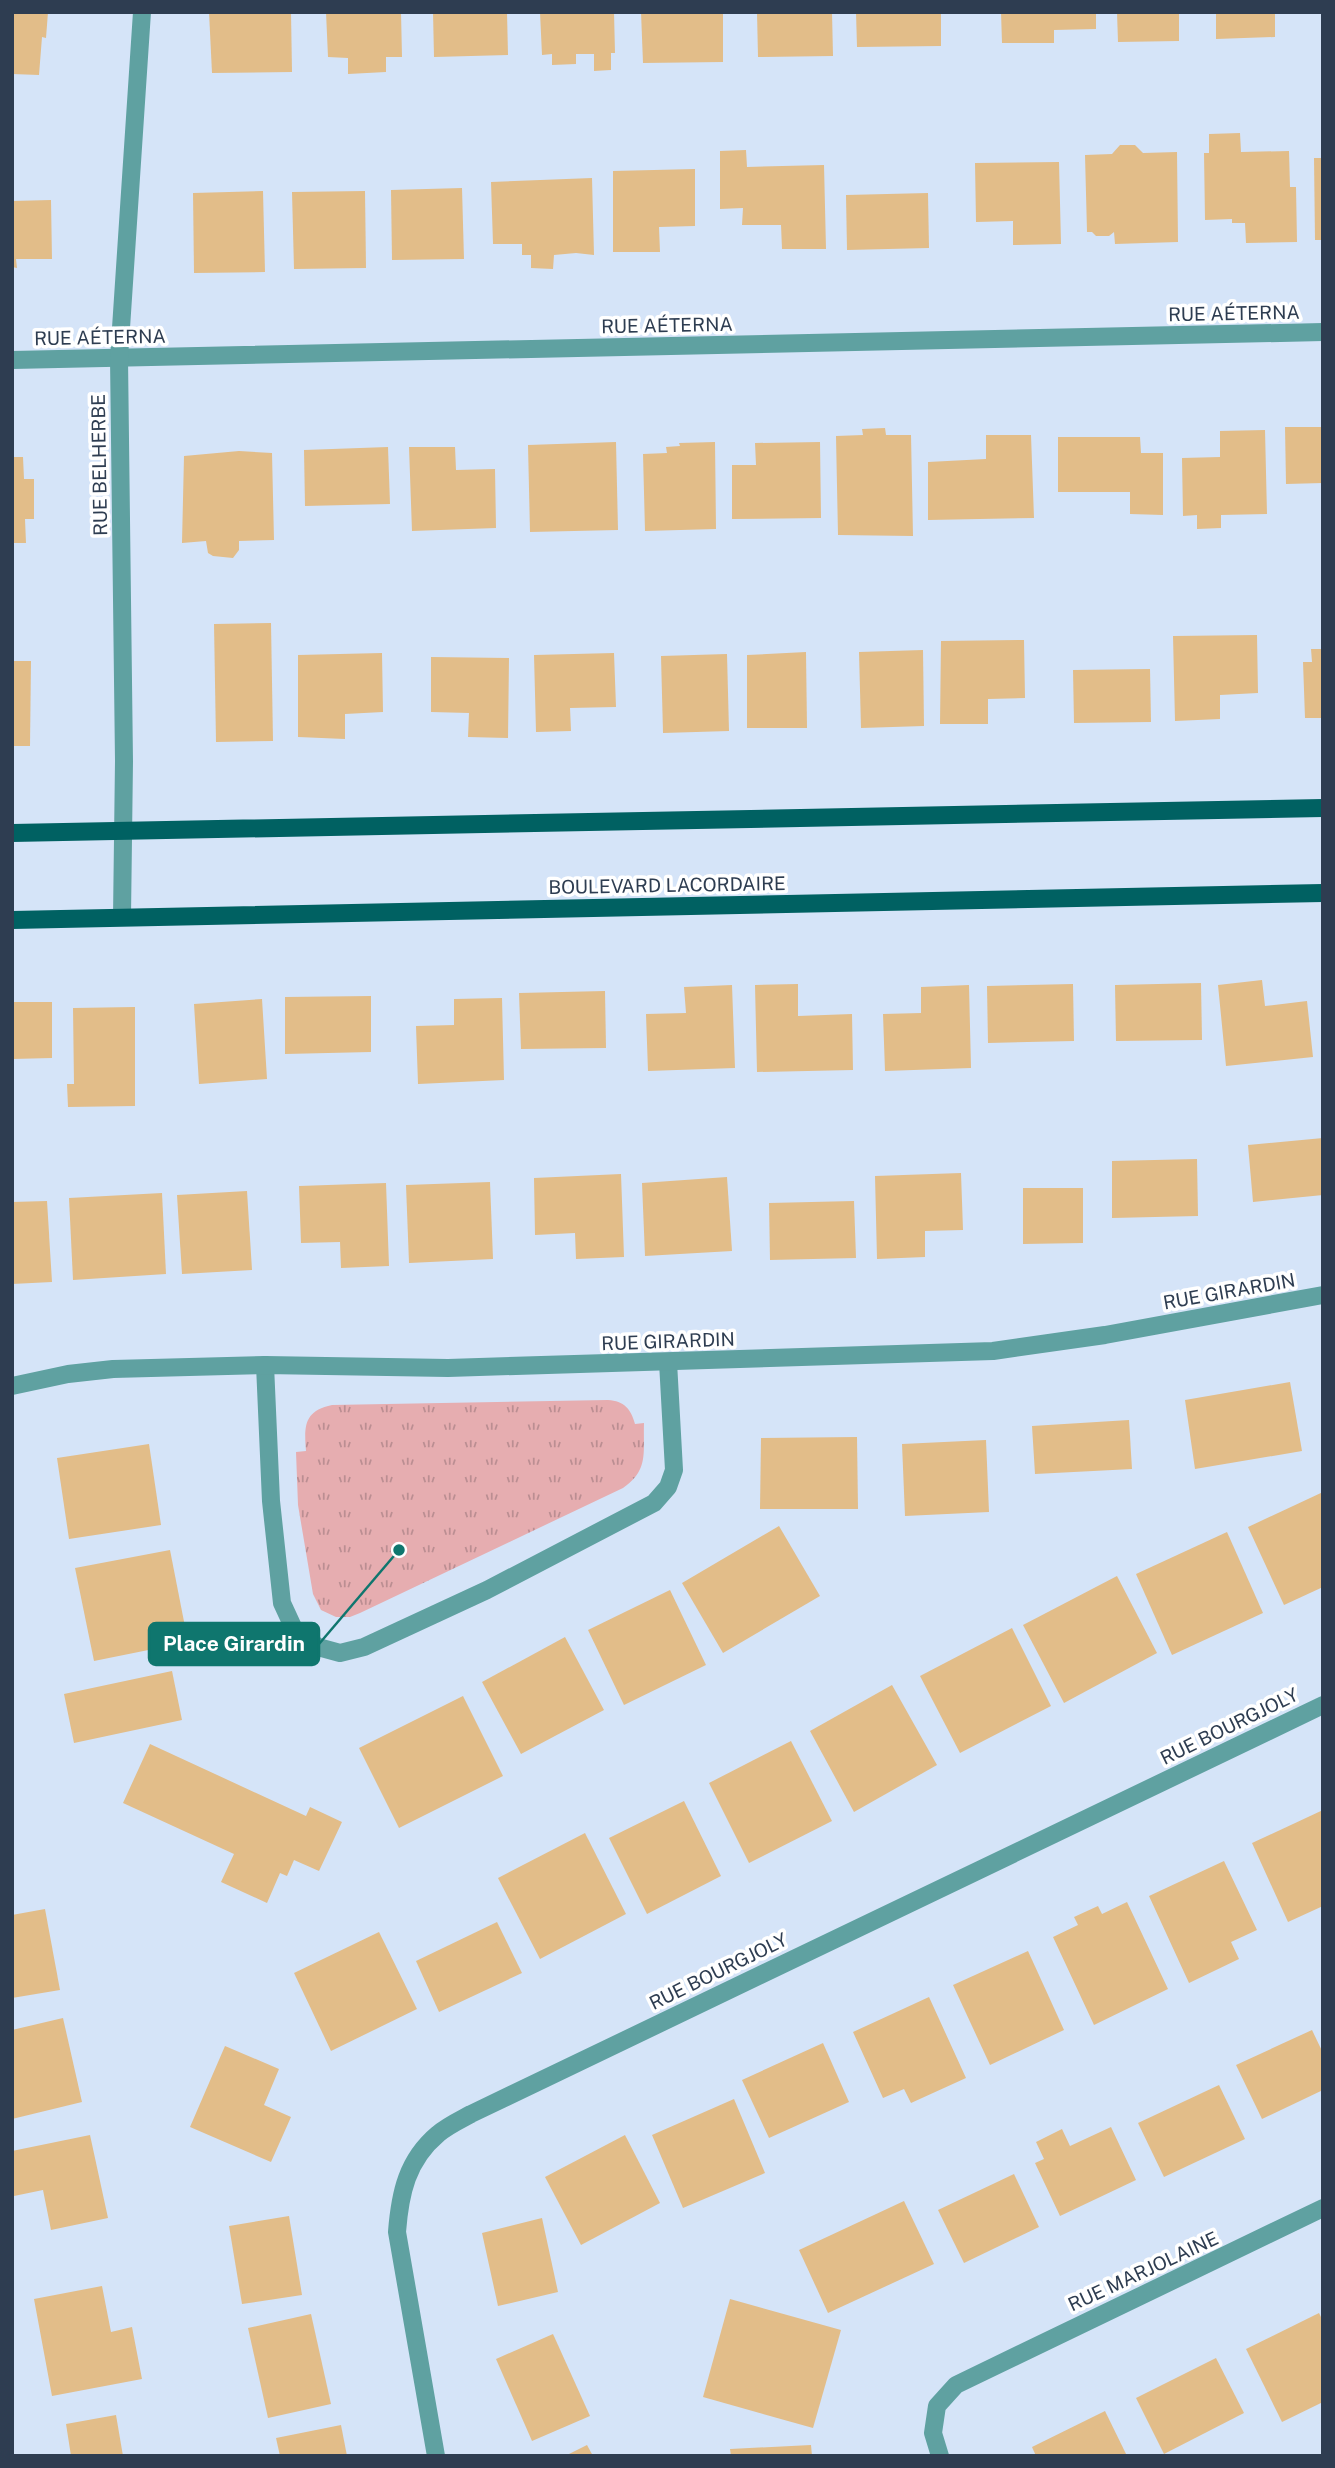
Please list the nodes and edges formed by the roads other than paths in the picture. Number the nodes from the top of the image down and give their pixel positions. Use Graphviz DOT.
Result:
graph roads {
  1 [pos="142,12"];
  2 [pos="1323,332"];
  3 [pos="119,358"];
  4 [pos="12,360"];
  5 [pos="1323,808"];
  6 [pos="123,832"];
  7 [pos="12,834"];
  8 [pos="1323,893"];
  9 [pos="122,917"];
  10 [pos="12,920"];
  11 [pos="1323,1294"];
  12 [pos="668,1362"];
  13 [pos="265,1365"];
  14 [pos="12,1386"];
  15 [pos="1323,1705"];
  16 [pos="1323,2208"];
  17 [pos="436,2456"];
  18 [pos="940,2456"];
  1 -- 3 [label="street, RUE BELHERBE"];
  2 -- 3 [label="street, RUE AÉTERNA"];
  3 -- 4 [label="street, RUE AÉTERNA"];
  3 -- 6 [label="street, RUE BELHERBE"];
  5 -- 6 [label="main road"];
  6 -- 7 [label="main road"];
  6 -- 9 [label="street, RUE BELHERBE"];
  8 -- 9 [label="main road, BOULEVARD LACORDAIRE"];
  9 -- 10 [label="main road, BOULEVARD LACORDAIRE"];
  11 -- 12 [label="street, RUE GIRARDIN"];
  12 -- 13 [label="street, RUE GIRARDIN"];
  12 -- 13 [label="street"];
  13 -- 14 [label="street, RUE GIRARDIN"];
  15 -- 17 [label="street, RUE BOURGJOLY"];
  16 -- 18 [label="street, RUE MARJOLAINE"];
}
